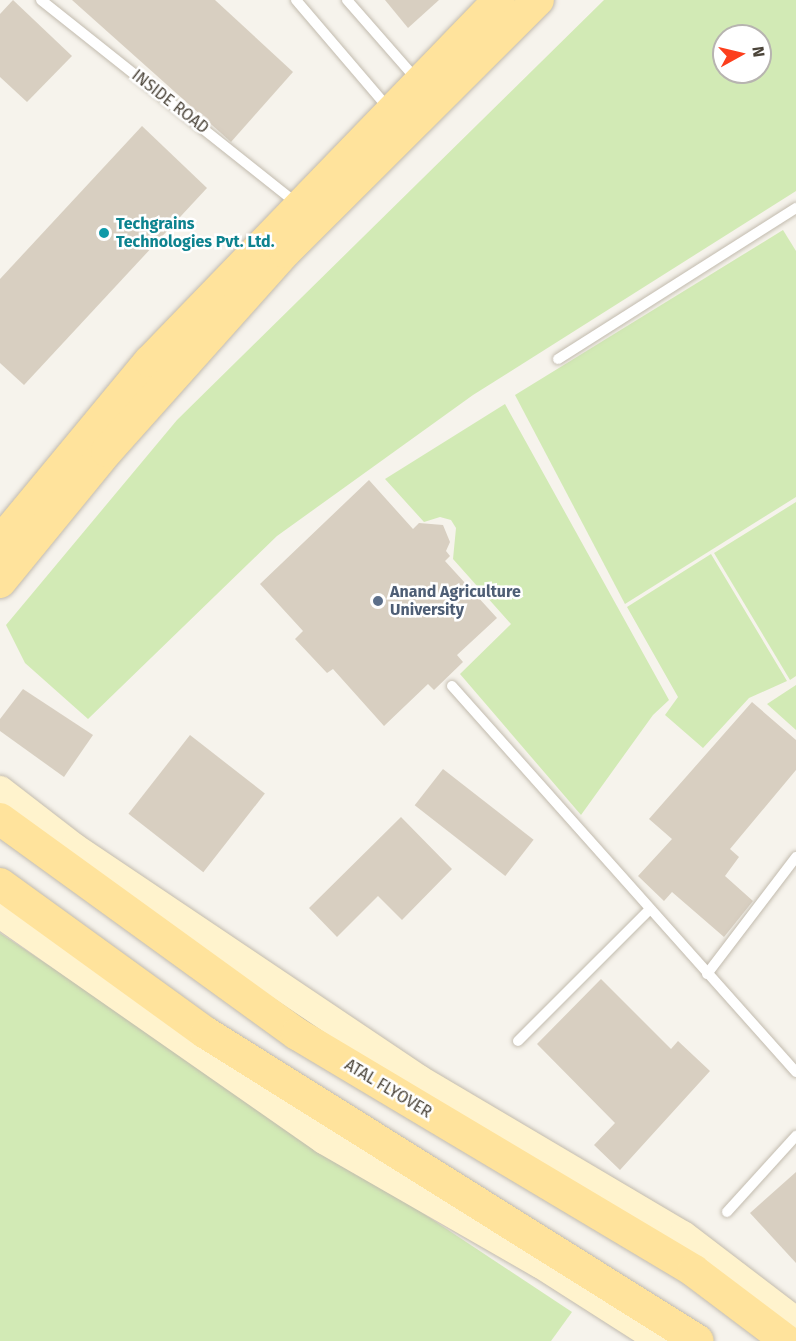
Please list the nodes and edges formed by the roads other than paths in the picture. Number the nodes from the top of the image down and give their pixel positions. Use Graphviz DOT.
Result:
graph roads {
  1 [pos="41,0"];
  2 [pos="296,0"];
  3 [pos="347,0"];
  4 [pos="499,0"];
  5 [pos="538,0"];
  6 [pos="418,81"];
  7 [pos="390,111"];
  8 [pos="344,176"];
  9 [pos="300,205"];
  10 [pos="796,208"];
  11 [pos="558,359"];
  12 [pos="98,442"];
  13 [pos="0,542"];
  14 [pos="0,582"];
  15 [pos="452,686"];
  16 [pos="0,790"];
  17 [pos="0,819"];
  18 [pos="796,856"];
  19 [pos="0,884"];
  20 [pos="649,910"];
  21 [pos="0,914"];
  22 [pos="707,974"];
  23 [pos="518,1041"];
  24 [pos="796,1072"];
  25 [pos="796,1136"];
  26 [pos="727,1212"];
  27 [pos="796,1321"];
  28 [pos="660,1328"];
  29 [pos="698,1341"];
  30 [pos="787,1341"];
  1 -- 9 [label="lane, INSIDE ROAD"];
  2 -- 7 [label="lane"];
  3 -- 6 [label="lane"];
  4 -- 6 [label="main road"];
  5 -- 8 [label="main road"];
  6 -- 7 [label="main road"];
  7 -- 8 [label="main road"];
  8 -- 9 [label="main road"];
  8 -- 12 [label="main road"];
  9 -- 12 [label="main road"];
  10 -- 11 [label="lane"];
  12 -- 13 [label="main road"];
  12 -- 14 [label="main road"];
  15 -- 20 [label="lane"];
  16 -- 27 [label="street"];
  17 -- 30 [label="main road, ATAL FLYOVER"];
  18 -- 22 [label="lane"];
  19 -- 28 [label="main road"];
  20 -- 22 [label="lane"];
  20 -- 23 [label="lane"];
  21 -- 28 [label="street"];
  22 -- 24 [label="lane"];
  25 -- 26 [label="lane"];
  28 -- 29 [label="main road"];
}
